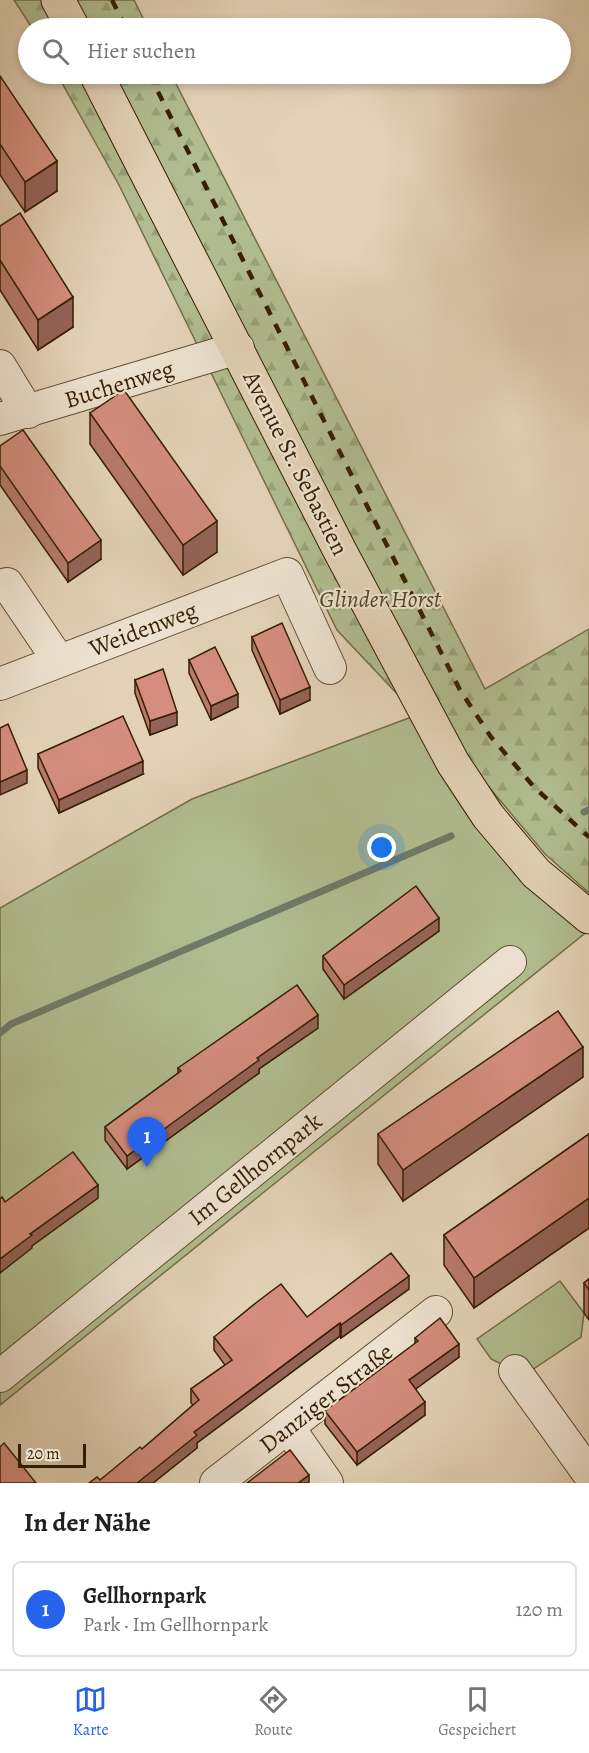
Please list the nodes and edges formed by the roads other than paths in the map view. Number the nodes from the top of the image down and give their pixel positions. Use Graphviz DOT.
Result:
graph roads {
  1 [pos="58,0"];
  2 [pos="68,18"];
  3 [pos="101,84"];
  4 [pos="238,348"];
  5 [pos="0,366"];
  6 [pos="14,415"];
  7 [pos="8,584"];
  8 [pos="59,661"];
  9 [pos="330,668"];
  10 [pos="0,684"];
  11 [pos="589,917"];
  12 [pos="510,962"];
  13 [pos="436,1312"];
  14 [pos="515,1371"];
  15 [pos="0,1376"];
  16 [pos="288,1427"];
  17 [pos="589,1474"];
  18 [pos="216,1483"];
  19 [pos="327,1483"];
  1 -- 2 [label="main road"];
  3 -- 4 [label="main road, Avenue St. Sebastien"];
  4 -- 6 [label="street, Buchenweg"];
  4 -- 11 [label="main road, Avenue St. Sebastien"];
  5 -- 6 [label="street"];
  7 -- 8 [label="street"];
  8 -- 9 [label="street, Weidenweg"];
  8 -- 10 [label="street, Weidenweg"];
  12 -- 15 [label="street, Im Gellhornpark"];
  13 -- 16 [label="street, Danziger Straße"];
  14 -- 17 [label="street"];
  16 -- 18 [label="street, Danziger Straße"];
  16 -- 19 [label="street"];
}
